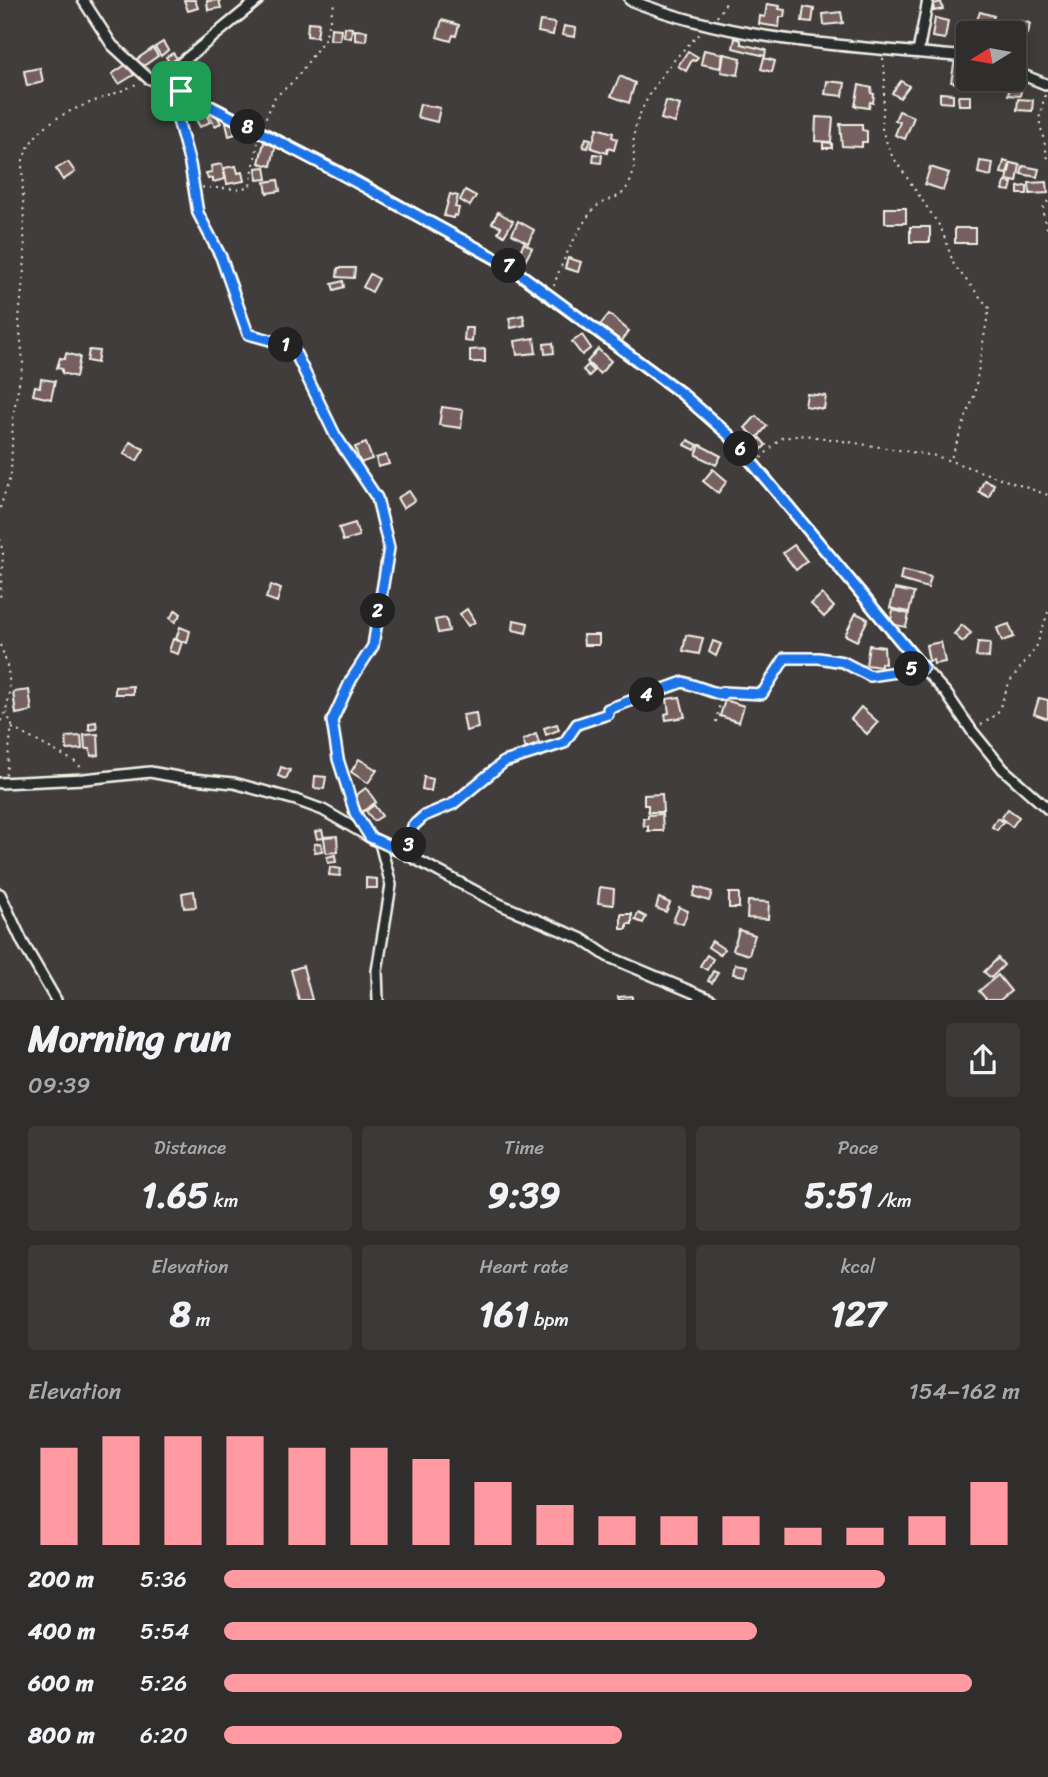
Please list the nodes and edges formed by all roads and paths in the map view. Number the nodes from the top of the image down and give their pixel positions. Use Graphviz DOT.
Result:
graph roads {
  1 [pos="83,0"];
  2 [pos="258,0"];
  3 [pos="335,0"];
  4 [pos="630,0"];
  5 [pos="728,0"];
  6 [pos="928,0"];
  7 [pos="712,25"];
  8 [pos="882,49"];
  9 [pos="918,52"];
  10 [pos="956,56"];
  11 [pos="1026,76"];
  12 [pos="148,78"];
  13 [pos="159,81"];
  14 [pos="1048,84"];
  15 [pos="181,91"];
  16 [pos="260,132"];
  17 [pos="1048,159"];
  18 [pos="194,187"];
  19 [pos="1048,201"];
  20 [pos="1048,231"];
  21 [pos="551,298"];
  22 [pos="950,461"];
  23 [pos="755,465"];
  24 [pos="1048,495"];
  25 [pos="0,508"];
  26 [pos="0,539"];
  27 [pos="0,601"];
  28 [pos="1048,612"];
  29 [pos="0,645"];
  30 [pos="923,668"];
  31 [pos="722,695"];
  32 [pos="6,712"];
  33 [pos="0,722"];
  34 [pos="716,722"];
  35 [pos="12,728"];
  36 [pos="972,731"];
  37 [pos="94,778"];
  38 [pos="3,783"];
  39 [pos="1048,809"];
  40 [pos="360,821"];
  41 [pos="380,844"];
  42 [pos="407,854"];
  43 [pos="0,894"];
  44 [pos="55,1000"];
  45 [pos="378,1000"];
  46 [pos="711,1000"];
  1 -- 12 [label="street"];
  2 -- 13 [label="street"];
  3 -- 16 [label="path"];
  4 -- 7 [label="street"];
  5 -- 7 [label="path"];
  6 -- 9 [label="street"];
  7 -- 8 [label="street"];
  7 -- 21 [label="path"];
  8 -- 9 [label="street"];
  8 -- 22 [label="path"];
  9 -- 10 [label="street"];
  11 -- 14 [label="street"];
  12 -- 13 [label="street"];
  12 -- 25 [label="path"];
  13 -- 15 [label="street"];
  14 -- 17 [label="path"];
  15 -- 16 [label="street"];
  15 -- 18 [label="path"];
  16 -- 18 [label="path"];
  16 -- 21 [label="street"];
  18 -- 40 [label="path"];
  19 -- 20 [label="path"];
  21 -- 23 [label="street"];
  22 -- 23 [label="path"];
  22 -- 24 [label="path"];
  23 -- 30 [label="street"];
  26 -- 27 [label="path"];
  28 -- 36 [label="path"];
  29 -- 32 [label="path"];
  30 -- 31 [label="path"];
  30 -- 36 [label="street"];
  31 -- 34 [label="path"];
  31 -- 42 [label="path"];
  32 -- 33 [label="path"];
  32 -- 35 [label="path"];
  35 -- 37 [label="path"];
  35 -- 38 [label="path"];
  36 -- 39 [label="street"];
  37 -- 38 [label="street"];
  37 -- 41 [label="street"];
  41 -- 42 [label="street"];
  41 -- 45 [label="street"];
  42 -- 46 [label="street"];
  43 -- 44 [label="street"];
}
